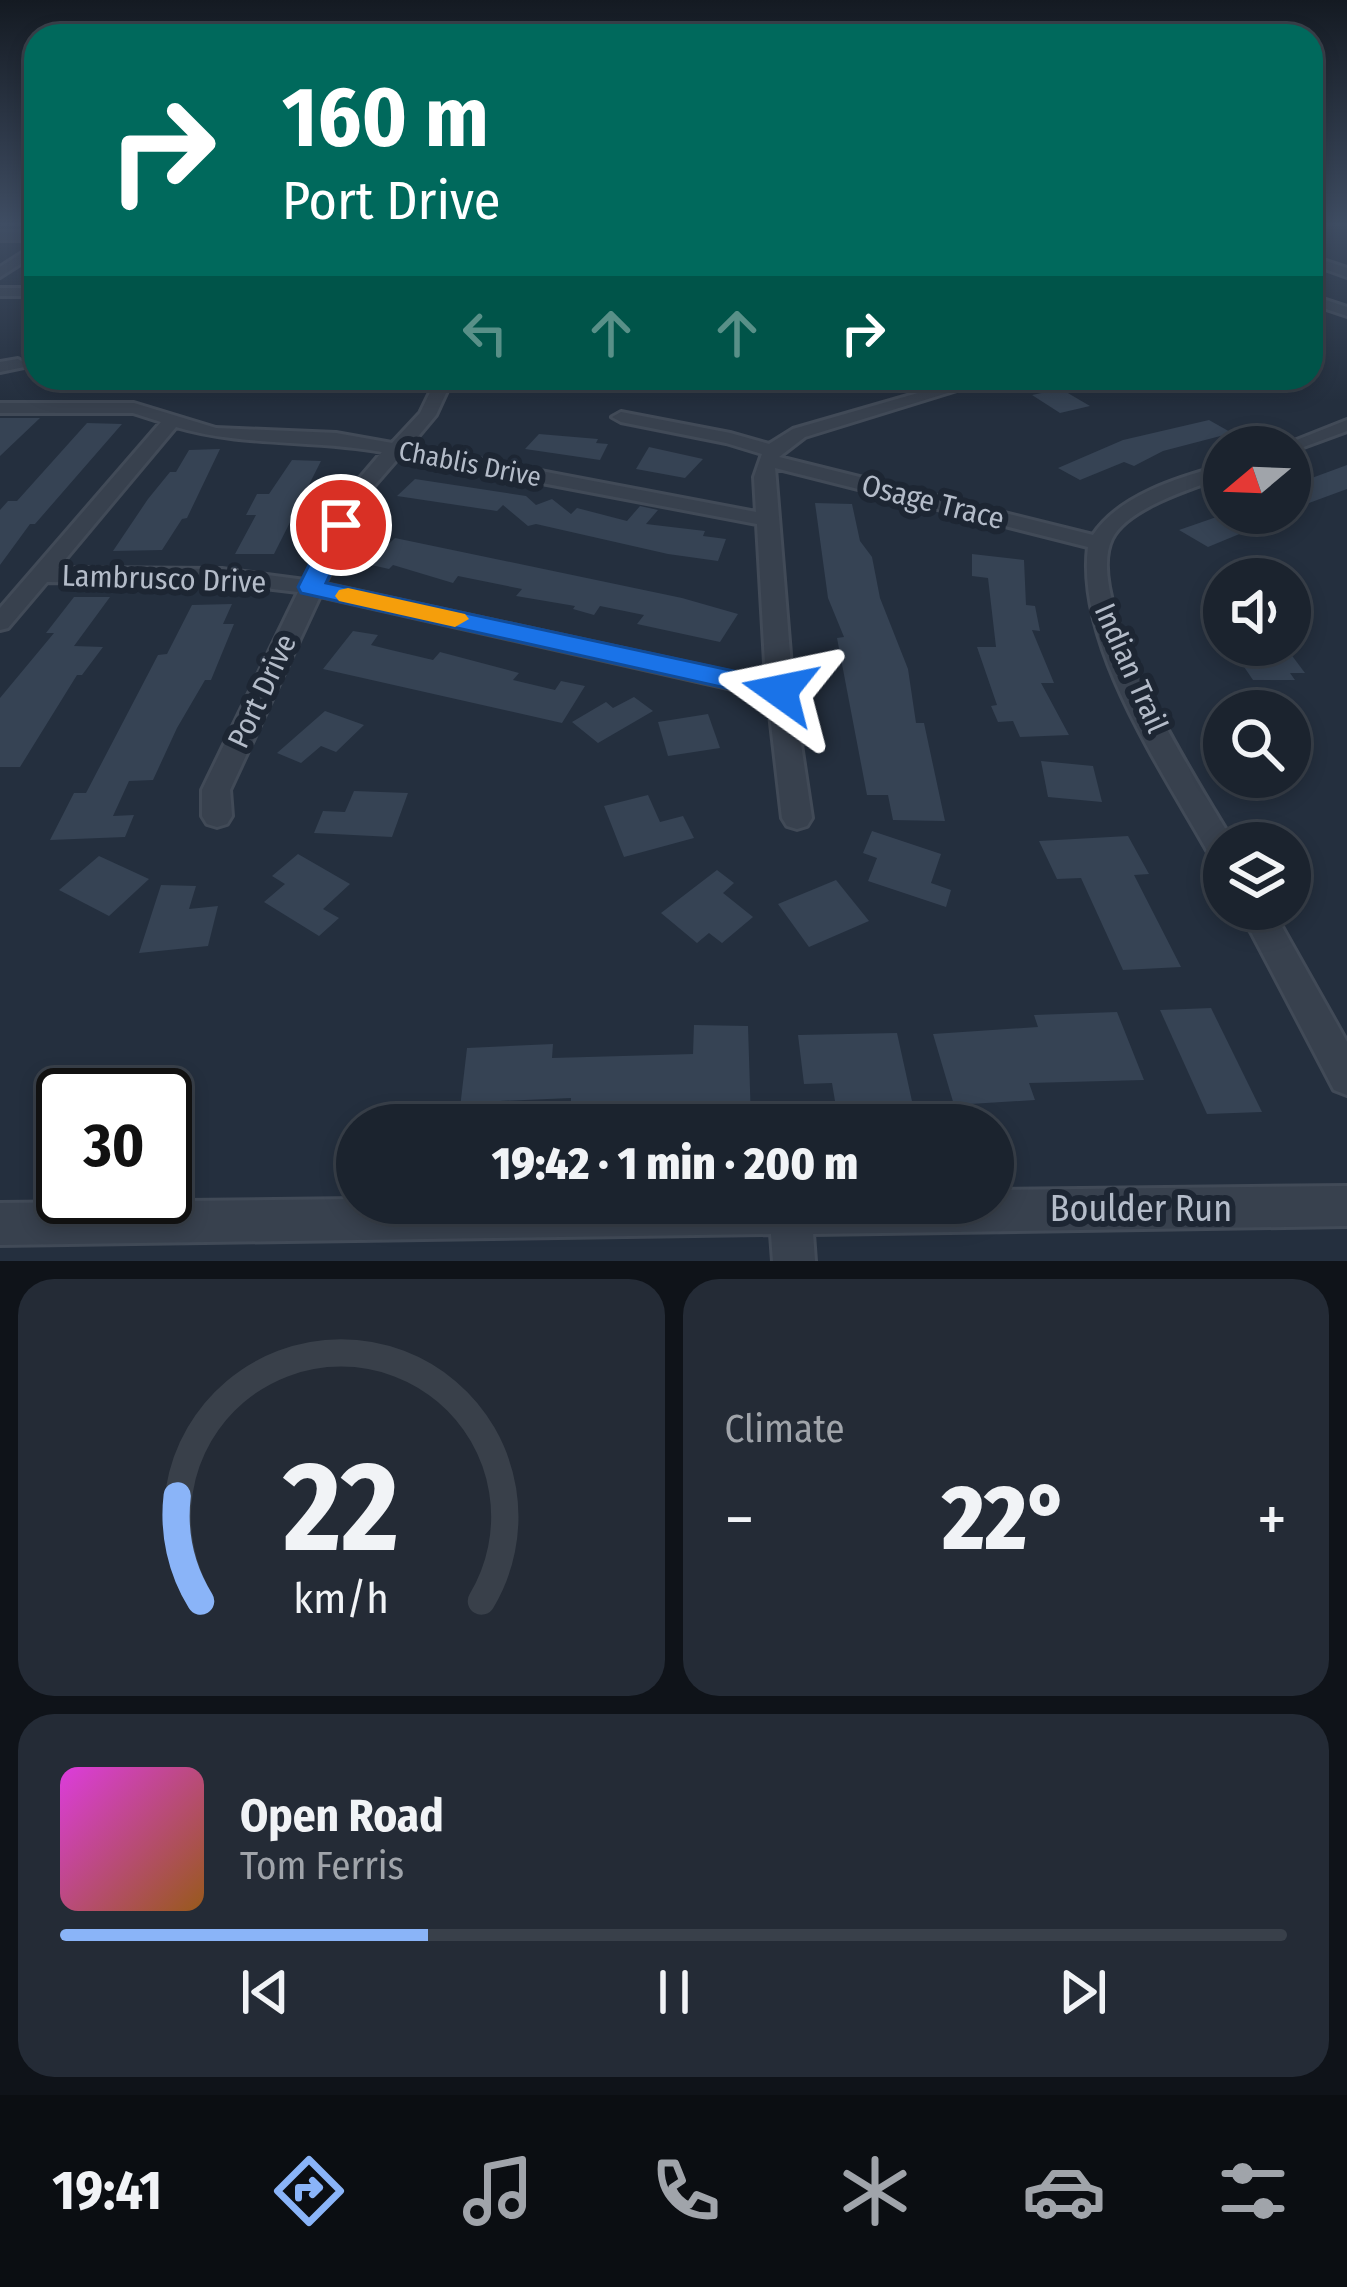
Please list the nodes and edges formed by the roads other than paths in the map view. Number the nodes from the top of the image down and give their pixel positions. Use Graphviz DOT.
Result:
graph roads {
  1 [pos="441,390"];
  2 [pos="947,390"];
  3 [pos="0,408"];
  4 [pos="621,417"];
  5 [pos="173,418"];
  6 [pos="1347,425"];
  7 [pos="1311,438"];
  8 [pos="398,450"];
  9 [pos="769,455"];
  10 [pos="1203,478"];
  11 [pos="768,520"];
  12 [pos="1100,543"];
  13 [pos="40,575"];
  14 [pos="310,587"];
  15 [pos="0,623"];
  16 [pos="780,691"];
  17 [pos="217,816"];
  18 [pos="797,818"];
  19 [pos="1207,822"];
  20 [pos="1266,930"];
  21 [pos="1347,1078"];
  22 [pos="1347,1206"];
  23 [pos="1014,1209"];
  24 [pos="336,1218"];
  25 [pos="0,1224"];
  26 [pos="791,1224"];
  27 [pos="794,1261"];
  1 -- 8 [label="street, Port Drive"];
  2 -- 9 [label="street"];
  3 -- 5 [label="street, Chablis Drive"];
  4 -- 9 [label="street, Osage Trace"];
  5 -- 8 [label="street, Chablis Drive"];
  5 -- 13 [label="street"];
  6 -- 7 [label="street"];
  8 -- 11 [label="street, Chablis Drive"];
  8 -- 14 [label="street, Port Drive"];
  9 -- 11 [label="street"];
  9 -- 12 [label="street, Osage Trace"];
  10 -- 12 [label="street"];
  11 -- 16 [label="street"];
  12 -- 19 [label="street, Indian Trail"];
  13 -- 14 [label="street, Lambrusco Drive"];
  13 -- 15 [label="street"];
  14 -- 16 [label="street, Lambrusco Drive"];
  14 -- 17 [label="street, Port Drive"];
  16 -- 18 [label="street"];
  20 -- 21 [label="street"];
  22 -- 23 [label="street, Boulder Run"];
  24 -- 25 [label="street, Boulder Run"];
  26 -- 27 [label="street"];
}
